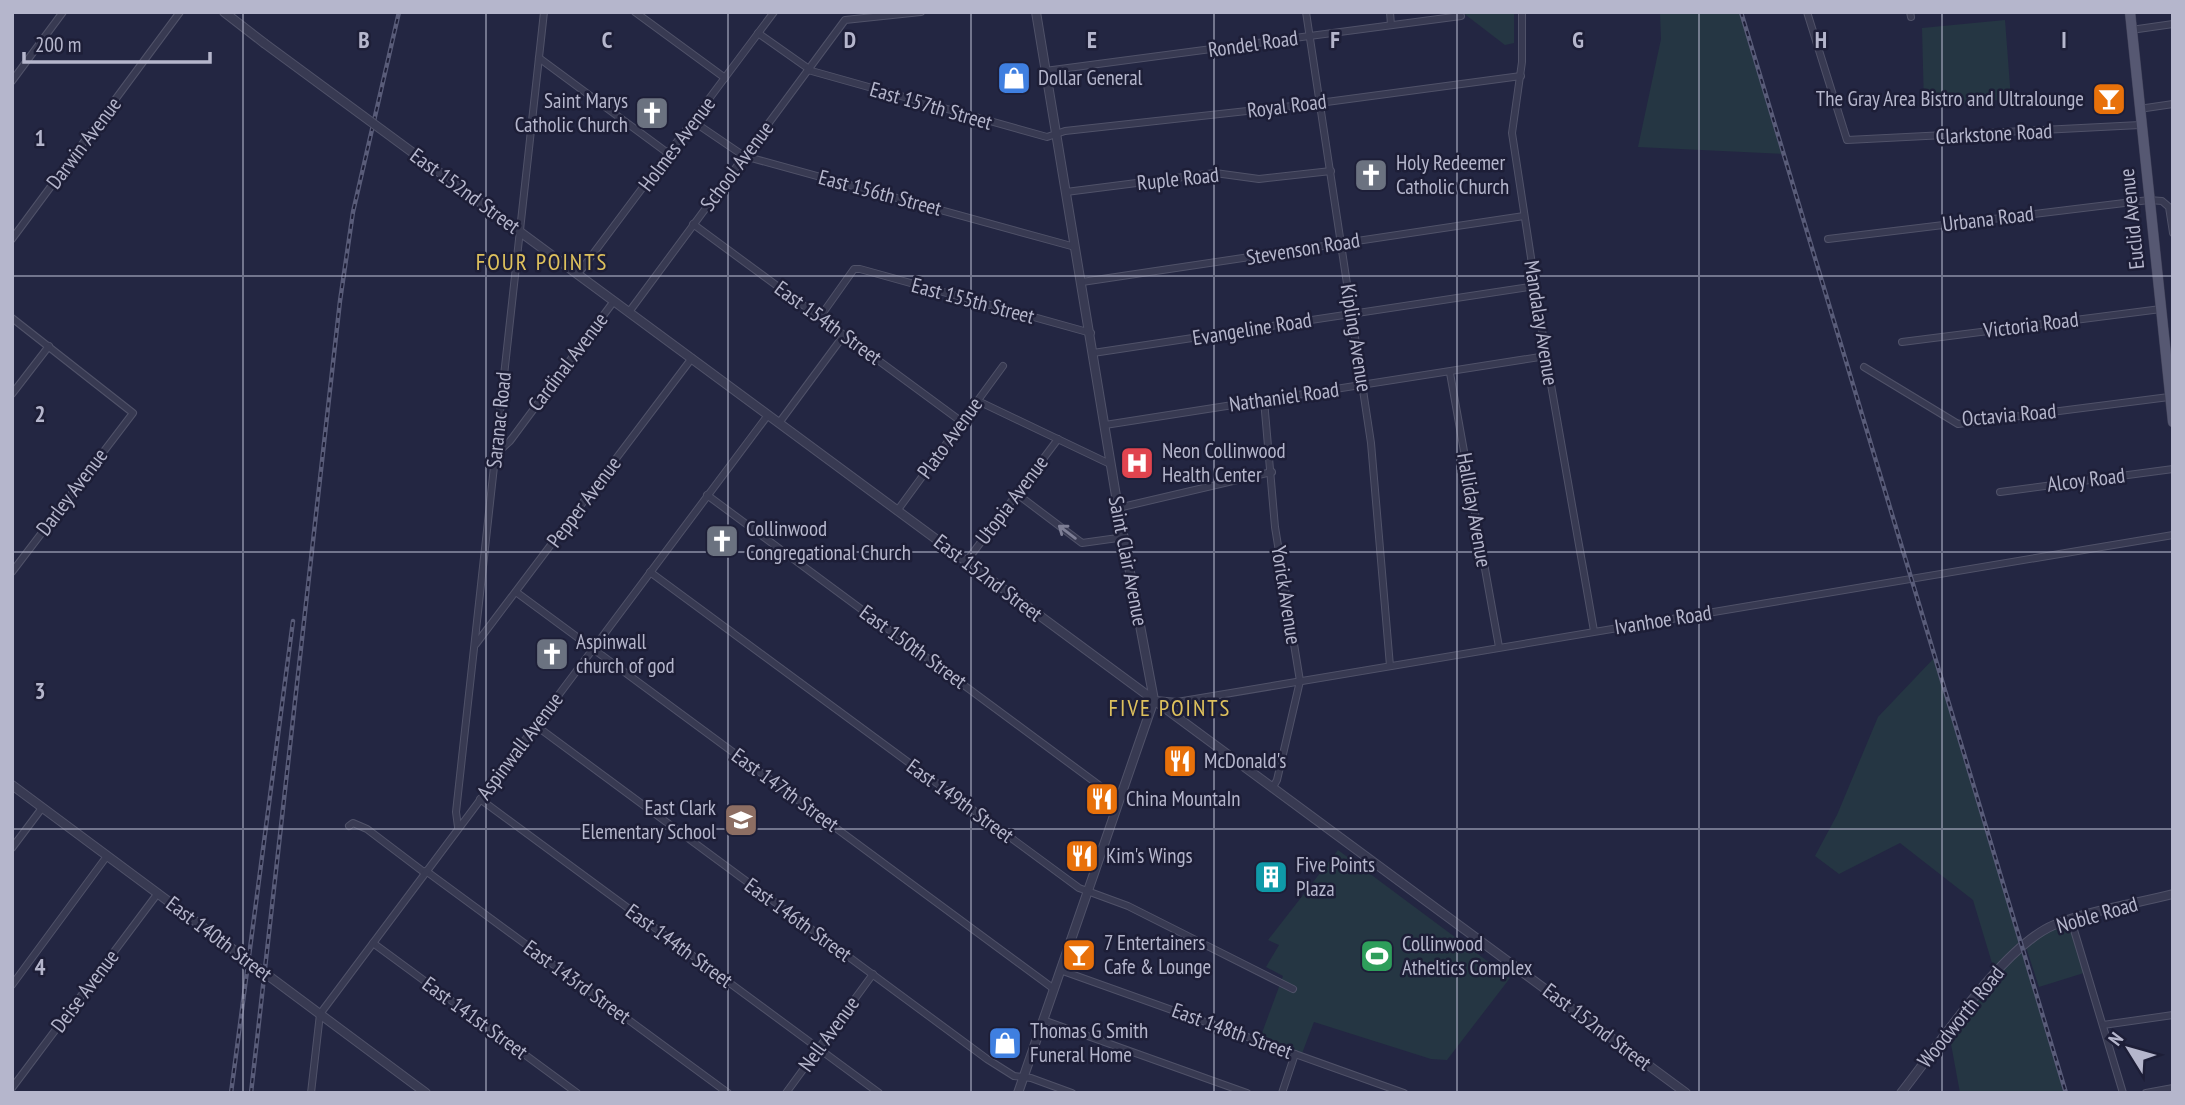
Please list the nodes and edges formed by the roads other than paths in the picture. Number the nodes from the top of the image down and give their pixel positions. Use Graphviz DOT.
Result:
graph roads {
  1 [pos="64,12"];
  2 [pos="180,12"];
  3 [pos="224,12"];
  4 [pos="544,12"];
  5 [pos="635,12"];
  6 [pos="774,12"];
  7 [pos="921,12"];
  8 [pos="1037,12"];
  9 [pos="1306,12"];
  10 [pos="1390,12"];
  11 [pos="1522,12"];
  12 [pos="1807,12"];
  13 [pos="2130,12"];
  14 [pos="1453,14"];
  15 [pos="1461,16"];
  16 [pos="2173,24"];
  17 [pos="1391,25"];
  18 [pos="2132,30"];
  19 [pos="758,33"];
  20 [pos="1310,36"];
  21 [pos="539,58"];
  22 [pos="808,69"];
  23 [pos="1045,71"];
  24 [pos="1521,76"];
  25 [pos="725,78"];
  26 [pos="12,81"];
  27 [pos="1319,103"];
  28 [pos="2173,104"];
  29 [pos="2139,108"];
  30 [pos="694,122"];
  31 [pos="2140,125"];
  32 [pos="1055,136"];
  33 [pos="669,154"];
  34 [pos="744,156"];
  35 [pos="1331,171"];
  36 [pos="1066,192"];
  37 [pos="2149,200"];
  38 [pos="1524,216"];
  39 [pos="693,224"];
  40 [pos="520,231"];
  41 [pos="2173,233"];
  42 [pos="12,239"];
  43 [pos="1828,239"];
  44 [pos="1341,243"];
  45 [pos="1075,247"];
  46 [pos="578,274"];
  47 [pos="1082,282"];
  48 [pos="1536,286"];
  49 [pos="614,301"];
  50 [pos="2161,309"];
  51 [pos="629,312"];
  52 [pos="1353,313"];
  53 [pos="820,317"];
  54 [pos="12,318"];
  55 [pos="1091,333"];
  56 [pos="844,335"];
  57 [pos="1902,342"];
  58 [pos="49,346"];
  59 [pos="1093,353"];
  60 [pos="1546,356"];
  61 [pos="692,358"];
  62 [pos="1003,366"];
  63 [pos="1864,367"];
  64 [pos="1450,373"];
  65 [pos="2170,376"];
  66 [pos="1363,386"];
  67 [pos="12,394"];
  68 [pos="2169,397"];
  69 [pos="1264,400"];
  70 [pos="978,401"];
  71 [pos="768,415"];
  72 [pos="962,422"];
  73 [pos="2173,422"];
  74 [pos="779,423"];
  75 [pos="1105,425"];
  76 [pos="1058,439"];
  77 [pos="495,456"];
  78 [pos="1111,464"];
  79 [pos="2173,469"];
  80 [pos="1272,472"];
  81 [pos="2000,492"];
  82 [pos="1017,494"];
  83 [pos="707,495"];
  84 [pos="1118,508"];
  85 [pos="897,510"];
  86 [pos="2173,535"];
  87 [pos="1125,537"];
  88 [pos="966,562"];
  89 [pos="12,572"];
  90 [pos="650,572"];
  91 [pos="516,592"];
  92 [pos="1594,631"];
  93 [pos="475,646"];
  94 [pos="1499,647"];
  95 [pos="593,649"];
  96 [pos="1390,666"];
  97 [pos="1300,681"];
  98 [pos="1154,700"];
  99 [pos="535,725"];
  100 [pos="12,785"];
  101 [pos="1272,787"];
  102 [pos="480,799"];
  103 [pos="1119,800"];
  104 [pos="42,808"];
  105 [pos="349,826"];
  106 [pos="458,827"];
  107 [pos="12,848"];
  108 [pos="107,856"];
  109 [pos="426,872"];
  110 [pos="1088,891"];
  111 [pos="158,893"];
  112 [pos="2173,894"];
  113 [pos="2071,920"];
  114 [pos="373,943"];
  115 [pos="2025,944"];
  116 [pos="1060,970"];
  117 [pos="873,974"];
  118 [pos="12,985"];
  119 [pos="1054,989"];
  120 [pos="1293,989"];
  121 [pos="320,1014"];
  122 [pos="2173,1014"];
  123 [pos="1043,1020"];
  124 [pos="2103,1025"];
  125 [pos="819,1049"];
  126 [pos="1295,1054"];
  127 [pos="1023,1079"];
  128 [pos="12,1088"];
  129 [pos="2173,1088"];
  130 [pos="311,1093"];
  131 [pos="426,1093"];
  132 [pos="577,1093"];
  133 [pos="728,1093"];
  134 [pos="786,1093"];
  135 [pos="878,1093"];
  136 [pos="1018,1093"];
  137 [pos="1072,1093"];
  138 [pos="1247,1093"];
  139 [pos="1282,1093"];
  140 [pos="1404,1093"];
  141 [pos="1686,1093"];
  142 [pos="1901,1093"];
  143 [pos="2123,1093"];
  144 [pos="2146,1093"];
  1 -- 26 [label="street"];
  2 -- 42 [label="street, Darwin Avenue"];
  3 -- 40 [label="street, East 152nd Street, bridge"];
  4 -- 21 [label="street, Saranac Road"];
  5 -- 25 [label="street"];
  6 -- 19 [label="street, Holmes Avenue"];
  7 -- 22 [label="street, School Avenue"];
  8 -- 23 [label="street, Saint Clair Avenue"];
  9 -- 20 [label="street, Kipling Avenue"];
  10 -- 17 [label="street"];
  11 -- 24 [label="street, Mandalay Avenue"];
  12 -- 31 [label="street, Clarkstone Road"];
  13 -- 18 [label="main road, Euclid Avenue"];
  14 -- 15 [label="street, Rondel Road"];
  14 -- 17 [label="street, Rondel Road"];
  16 -- 18 [label="street"];
  17 -- 20 [label="street, Rondel Road"];
  18 -- 29 [label="main road, Euclid Avenue"];
  19 -- 22 [label="street, East 157th Street"];
  19 -- 25 [label="street, Holmes Avenue"];
  20 -- 23 [label="street, Rondel Road"];
  20 -- 27 [label="street, Kipling Avenue"];
  21 -- 33 [label="street"];
  21 -- 40 [label="street, Saranac Road"];
  22 -- 32 [label="street, East 157th Street"];
  22 -- 34 [label="street, School Avenue"];
  23 -- 32 [label="street, Saint Clair Avenue"];
  24 -- 27 [label="street, Royal Road"];
  24 -- 38 [label="street, Mandalay Avenue"];
  25 -- 30 [label="street, Holmes Avenue"];
  27 -- 32 [label="street, Royal Road"];
  27 -- 35 [label="street, Kipling Avenue"];
  28 -- 29 [label="street"];
  29 -- 31 [label="main road, Euclid Avenue"];
  30 -- 33 [label="street, Holmes Avenue"];
  30 -- 34 [label="street, East 156th Street"];
  31 -- 37 [label="main road, Euclid Avenue"];
  32 -- 36 [label="street, Saint Clair Avenue"];
  33 -- 46 [label="street, Holmes Avenue"];
  34 -- 39 [label="street, School Avenue"];
  34 -- 45 [label="street, East 156th Street"];
  35 -- 36 [label="street, Ruple Road"];
  35 -- 44 [label="street, Kipling Avenue"];
  36 -- 45 [label="street, Saint Clair Avenue"];
  37 -- 41 [label="street"];
  37 -- 43 [label="street, Urbana Road"];
  37 -- 50 [label="main road, Euclid Avenue"];
  38 -- 44 [label="street, Stevenson Road"];
  38 -- 48 [label="street, Mandalay Avenue"];
  39 -- 51 [label="street, School Avenue"];
  39 -- 53 [label="street, East 154th Street"];
  40 -- 46 [label="street, East 152nd Street"];
  40 -- 77 [label="street, Saranac Road"];
  44 -- 47 [label="street, Stevenson Road"];
  44 -- 52 [label="street, Kipling Avenue"];
  45 -- 47 [label="street, Saint Clair Avenue"];
  46 -- 49 [label="street, East 152nd Street"];
  47 -- 55 [label="street, Saint Clair Avenue"];
  48 -- 52 [label="street, Evangeline Road"];
  48 -- 60 [label="street, Mandalay Avenue"];
  49 -- 51 [label="street, East 152nd Street"];
  49 -- 77 [label="street, Cardinal Avenue"];
  50 -- 57 [label="street, Victoria Road"];
  50 -- 65 [label="main road, Euclid Avenue"];
  51 -- 61 [label="street, East 152nd Street"];
  52 -- 59 [label="street, Evangeline Road"];
  52 -- 66 [label="street, Kipling Avenue"];
  53 -- 55 [label="street, East 155th Street"];
  53 -- 56 [label="street, East 154th Street"];
  54 -- 58 [label="street"];
  55 -- 59 [label="street, Saint Clair Avenue"];
  56 -- 72 [label="street, East 154th Street"];
  56 -- 74 [label="street"];
  58 -- 67 [label="street"];
  58 -- 89 [label="street, Darley Avenue"];
  59 -- 75 [label="street, Saint Clair Avenue"];
  60 -- 64 [label="street, Nathaniel Road"];
  60 -- 92 [label="street, Mandalay Avenue"];
  61 -- 71 [label="street, East 152nd Street"];
  61 -- 91 [label="street, Pepper Avenue"];
  62 -- 70 [label="street, Plato Avenue"];
  63 -- 68 [label="street, Octavia Road"];
  64 -- 66 [label="street, Nathaniel Road"];
  64 -- 94 [label="street, Halliday Avenue"];
  65 -- 68 [label="main road, Euclid Avenue"];
  66 -- 69 [label="street, Nathaniel Road"];
  66 -- 96 [label="street, Kipling Avenue"];
  68 -- 73 [label="main road, Euclid Avenue"];
  69 -- 75 [label="street, Nathaniel Road"];
  69 -- 80 [label="street, Yorick Avenue"];
  70 -- 72 [label="street, Plato Avenue"];
  70 -- 76 [label="street"];
  71 -- 74 [label="street, East 152nd Street"];
  71 -- 83 [label="street, Aspinwall Avenue"];
  72 -- 85 [label="street, Plato Avenue"];
  74 -- 85 [label="street, East 152nd Street"];
  75 -- 78 [label="street, Saint Clair Avenue"];
  76 -- 78 [label="street"];
  76 -- 82 [label="street, Utopia Avenue"];
  77 -- 93 [label="street, Saranac Road"];
  78 -- 84 [label="street, Saint Clair Avenue"];
  79 -- 81 [label="street, Alcoy Road"];
  80 -- 84 [label="street"];
  80 -- 97 [label="street, Yorick Avenue"];
  87 -- 82 [label="street, one-way"];
  82 -- 88 [label="street, Utopia Avenue"];
  83 -- 90 [label="street, Aspinwall Avenue"];
  83 -- 103 [label="street, East 150th Street"];
  84 -- 87 [label="street, Saint Clair Avenue"];
  85 -- 88 [label="street, East 152nd Street"];
  86 -- 92 [label="street, Ivanhoe Road"];
  87 -- 98 [label="street, Saint Clair Avenue"];
  88 -- 98 [label="street, East 152nd Street"];
  90 -- 95 [label="street, Aspinwall Avenue"];
  90 -- 110 [label="street, East 149th Street"];
  91 -- 93 [label="street, Pepper Avenue"];
  91 -- 95 [label="street, East 147th Street"];
  92 -- 94 [label="street, Ivanhoe Road"];
  93 -- 106 [label="street, Saranac Road"];
  94 -- 96 [label="street, Ivanhoe Road"];
  95 -- 99 [label="street, Aspinwall Avenue"];
  95 -- 119 [label="street, East 147th Street"];
  96 -- 97 [label="street, Ivanhoe Road"];
  97 -- 98 [label="street, Ivanhoe Road"];
  97 -- 101 [label="street, Yorick Avenue"];
  98 -- 101 [label="street, East 152nd Street"];
  98 -- 103 [label="street, Saint Clair Avenue"];
  99 -- 102 [label="street, Aspinwall Avenue"];
  99 -- 117 [label="street, East 146th Street"];
  100 -- 104 [label="street, East 140th Street"];
  101 -- 141 [label="street, East 152nd Street"];
  102 -- 106 [label="street, Aspinwall Avenue"];
  102 -- 125 [label="street, East 144th Street"];
  103 -- 110 [label="street, Saint Clair Avenue"];
  104 -- 107 [label="street"];
  104 -- 108 [label="street, East 140th Street"];
  105 -- 109 [label="street, East 143rd Street"];
  106 -- 109 [label="street, Aspinwall Avenue"];
  108 -- 111 [label="street, East 140th Street"];
  108 -- 118 [label="street"];
  109 -- 114 [label="street, Aspinwall Avenue"];
  109 -- 133 [label="street, East 143rd Street"];
  110 -- 116 [label="street, Saint Clair Avenue"];
  110 -- 120 [label="street, East 149th Street"];
  111 -- 121 [label="street, East 140th Street"];
  111 -- 128 [label="street, Deise Avenue"];
  112 -- 113 [label="street, Noble Road"];
  113 -- 115 [label="street, Noble Road"];
  113 -- 124 [label="street"];
  114 -- 121 [label="street, Aspinwall Avenue"];
  114 -- 132 [label="street, East 141st Street"];
  115 -- 142 [label="street, Woodworth Road"];
  116 -- 119 [label="street, Saint Clair Avenue"];
  116 -- 126 [label="street, East 148th Street"];
  117 -- 125 [label="street, Nell Avenue"];
  117 -- 127 [label="street, East 146th Street"];
  119 -- 123 [label="street, Saint Clair Avenue"];
  121 -- 130 [label="street"];
  121 -- 131 [label="street, East 140th Street"];
  122 -- 124 [label="street"];
  123 -- 127 [label="street, Saint Clair Avenue"];
  123 -- 138 [label="street"];
  124 -- 143 [label="street"];
  125 -- 134 [label="street, Nell Avenue"];
  125 -- 135 [label="street, East 144th Street"];
  126 -- 139 [label="street"];
  126 -- 140 [label="street, East 148th Street"];
  127 -- 136 [label="street, Saint Clair Avenue"];
  127 -- 137 [label="street, East 146th Street"];
  129 -- 144 [label="street"];
}
